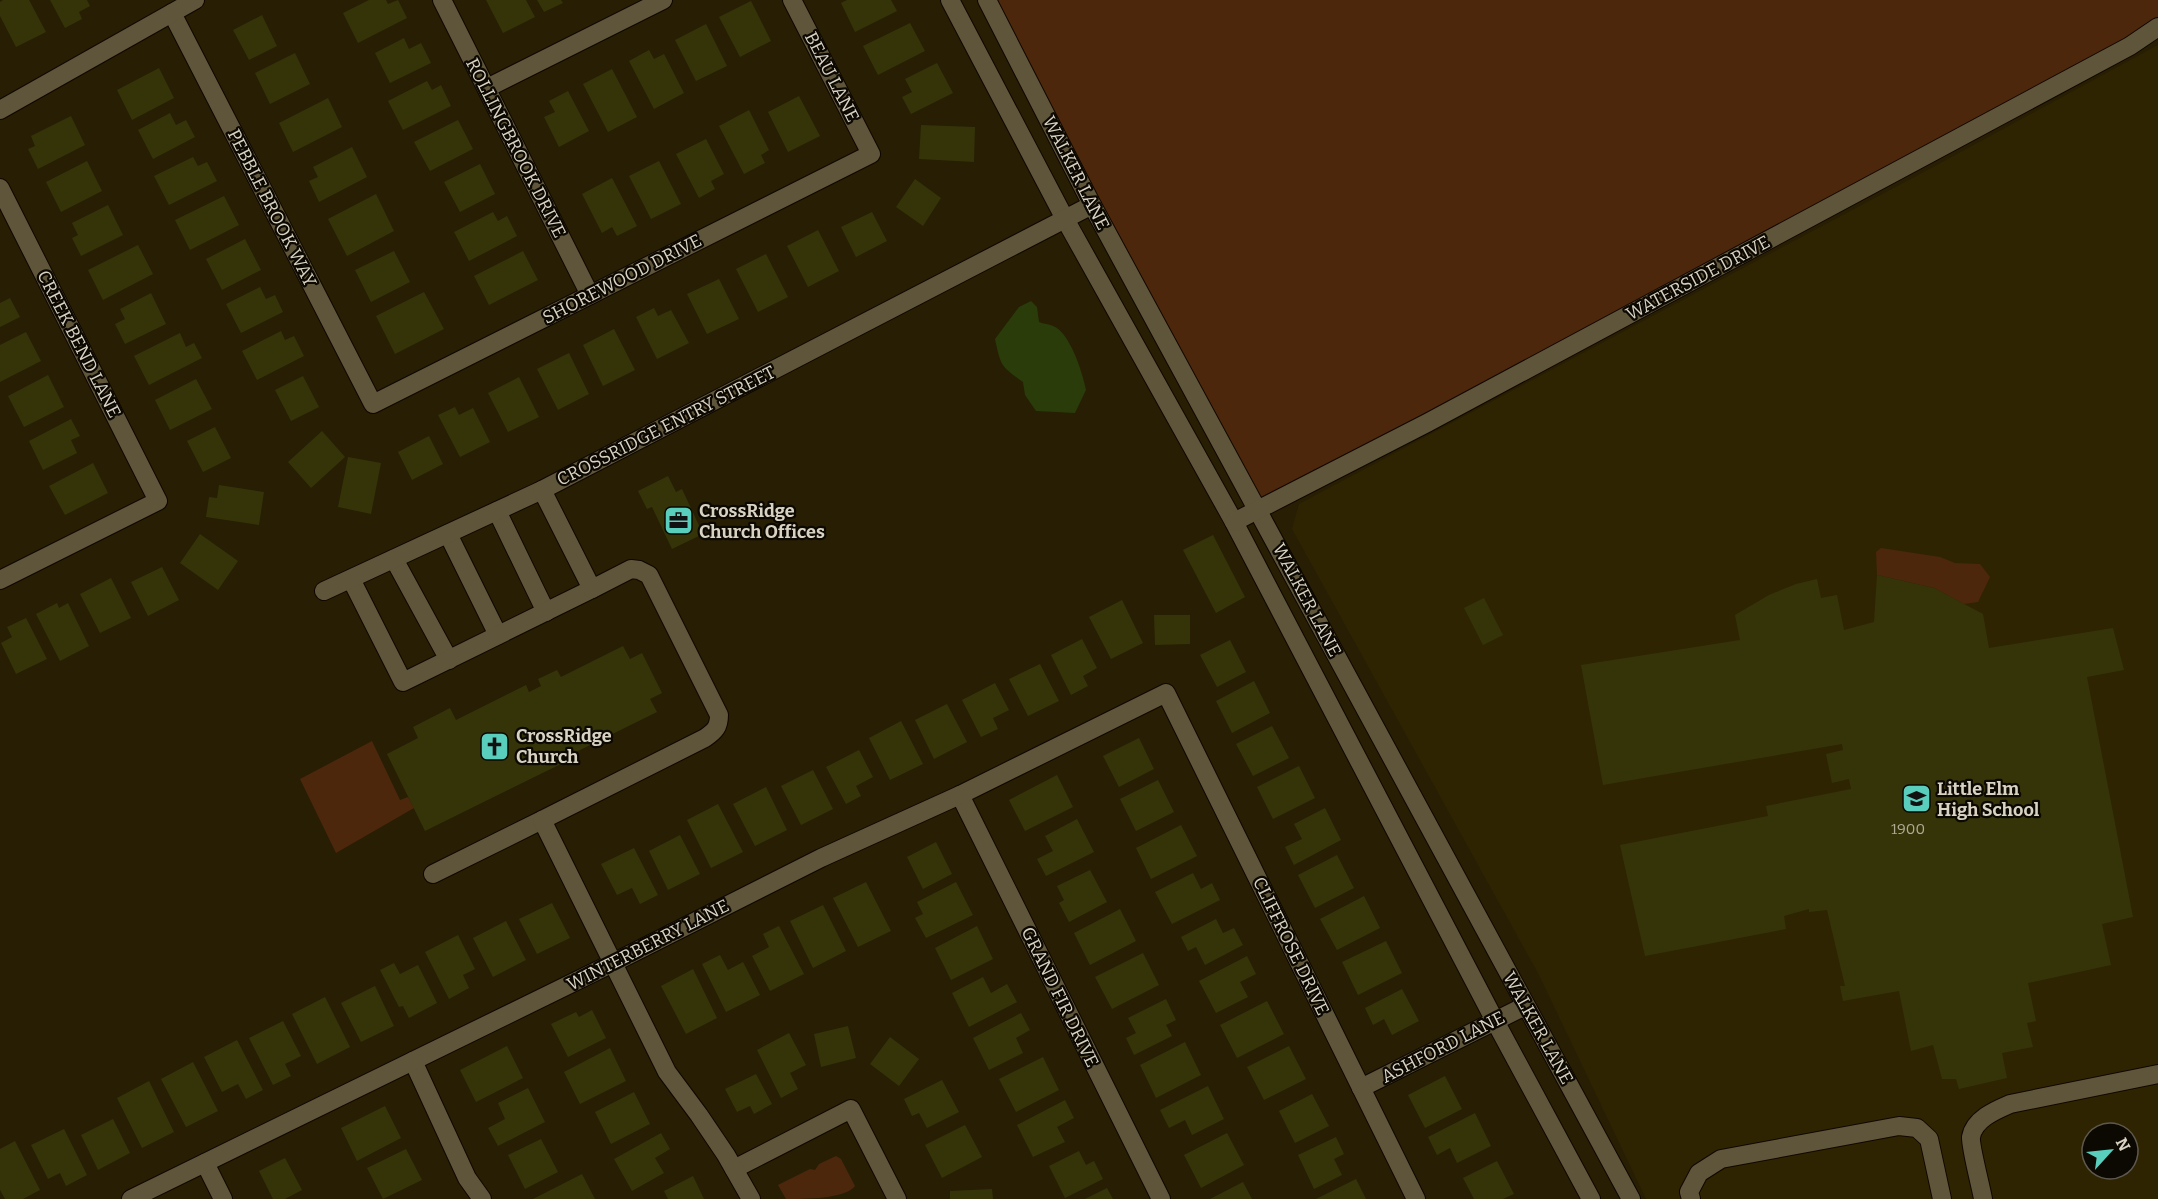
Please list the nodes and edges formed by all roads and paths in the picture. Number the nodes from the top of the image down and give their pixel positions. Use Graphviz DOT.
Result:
graph roads {
  1 [pos="195,0"];
  2 [pos="442,0"];
  3 [pos="663,0"];
  4 [pos="792,0"];
  5 [pos="950,0"];
  6 [pos="987,0"];
  7 [pos="172,13"];
  8 [pos="2158,27"];
  9 [pos="486,88"];
  10 [pos="0,110"];
  11 [pos="871,154"];
  12 [pos="0,188"];
  13 [pos="1092,206"];
  14 [pos="1065,219"];
  15 [pos="590,295"];
  16 [pos="373,404"];
  17 [pos="542,490"];
  18 [pos="1258,510"];
  19 [pos="497,511"];
  20 [pos="1233,522"];
  21 [pos="448,534"];
  22 [pos="394,559"];
  23 [pos="351,579"];
  24 [pos="0,580"];
  25 [pos="592,589"];
  26 [pos="324,591"];
  27 [pos="546,612"];
  28 [pos="498,635"];
  29 [pos="448,660"];
  30 [pos="1166,693"];
  31 [pos="960,795"];
  32 [pos="546,828"];
  33 [pos="433,873"];
  34 [pos="613,963"];
  35 [pos="1526,1006"];
  36 [pos="1495,1021"];
  37 [pos="412,1061"];
  38 [pos="2158,1074"];
  39 [pos="1361,1088"];
  40 [pos="205,1163"];
  41 [pos="734,1169"];
  42 [pos="131,1199"];
  43 [pos="223,1199"];
  44 [pos="482,1199"];
  45 [pos="751,1199"];
  46 [pos="897,1199"];
  47 [pos="1161,1199"];
  48 [pos="1416,1199"];
  49 [pos="1591,1199"];
  50 [pos="1631,1199"];
  51 [pos="1691,1199"];
  52 [pos="1942,1199"];
  53 [pos="1983,1199"];
  1 -- 7 [label="street"];
  2 -- 9 [label="street, ROLLINGBROOK DRIVE"];
  3 -- 9 [label="street"];
  4 -- 11 [label="street, BEAU LANE"];
  5 -- 14 [label="street, WALKER LANE"];
  6 -- 13 [label="street, WALKER LANE"];
  7 -- 10 [label="street"];
  7 -- 16 [label="street, PEBBLE BROOK WAY"];
  8 -- 18 [label="street, WATERSIDE DRIVE"];
  9 -- 15 [label="street, ROLLINGBROOK DRIVE"];
  11 -- 15 [label="street, SHOREWOOD DRIVE"];
  12 -- 24 [label="street, CREEK BEND LANE"];
  13 -- 14 [label="street, CROSSRIDGE ENTRY STREET"];
  13 -- 18 [label="street, WALKER LANE"];
  14 -- 17 [label="street, CROSSRIDGE ENTRY STREET"];
  14 -- 20 [label="street, WALKER LANE"];
  15 -- 16 [label="street, SHOREWOOD DRIVE"];
  17 -- 19 [label="street"];
  17 -- 25 [label="street, CROSSRIDGE ENTRY STREET"];
  18 -- 20 [label="street, WATERSIDE DRIVE"];
  18 -- 35 [label="street, WALKER LANE"];
  19 -- 21 [label="street"];
  19 -- 27 [label="street"];
  20 -- 36 [label="street, WALKER LANE"];
  21 -- 22 [label="street"];
  21 -- 28 [label="street"];
  22 -- 23 [label="street"];
  22 -- 29 [label="street"];
  23 -- 26 [label="street"];
  23 -- 29 [label="street"];
  25 -- 27 [label="street"];
  25 -- 32 [label="street"];
  27 -- 28 [label="street"];
  28 -- 29 [label="street"];
  30 -- 31 [label="street, WINTERBERRY LANE"];
  30 -- 39 [label="street, CLIFFROSE DRIVE"];
  31 -- 34 [label="street, WINTERBERRY LANE"];
  31 -- 47 [label="street, GRAND FIR DRIVE"];
  32 -- 33 [label="street"];
  32 -- 34 [label="street"];
  34 -- 37 [label="street, WINTERBERRY LANE"];
  34 -- 41 [label="street"];
  35 -- 36 [label="street, ASHFORD LANE"];
  35 -- 50 [label="street, WALKER LANE"];
  36 -- 39 [label="street, ASHFORD LANE"];
  36 -- 49 [label="street, WALKER LANE"];
  37 -- 40 [label="street, WINTERBERRY LANE"];
  37 -- 44 [label="street"];
  38 -- 53 [label="street"];
  39 -- 48 [label="street, CLIFFROSE DRIVE"];
  40 -- 42 [label="street, WINTERBERRY LANE"];
  40 -- 43 [label="street"];
  41 -- 45 [label="street"];
  41 -- 46 [label="street"];
  51 -- 52 [label="street"];
}
